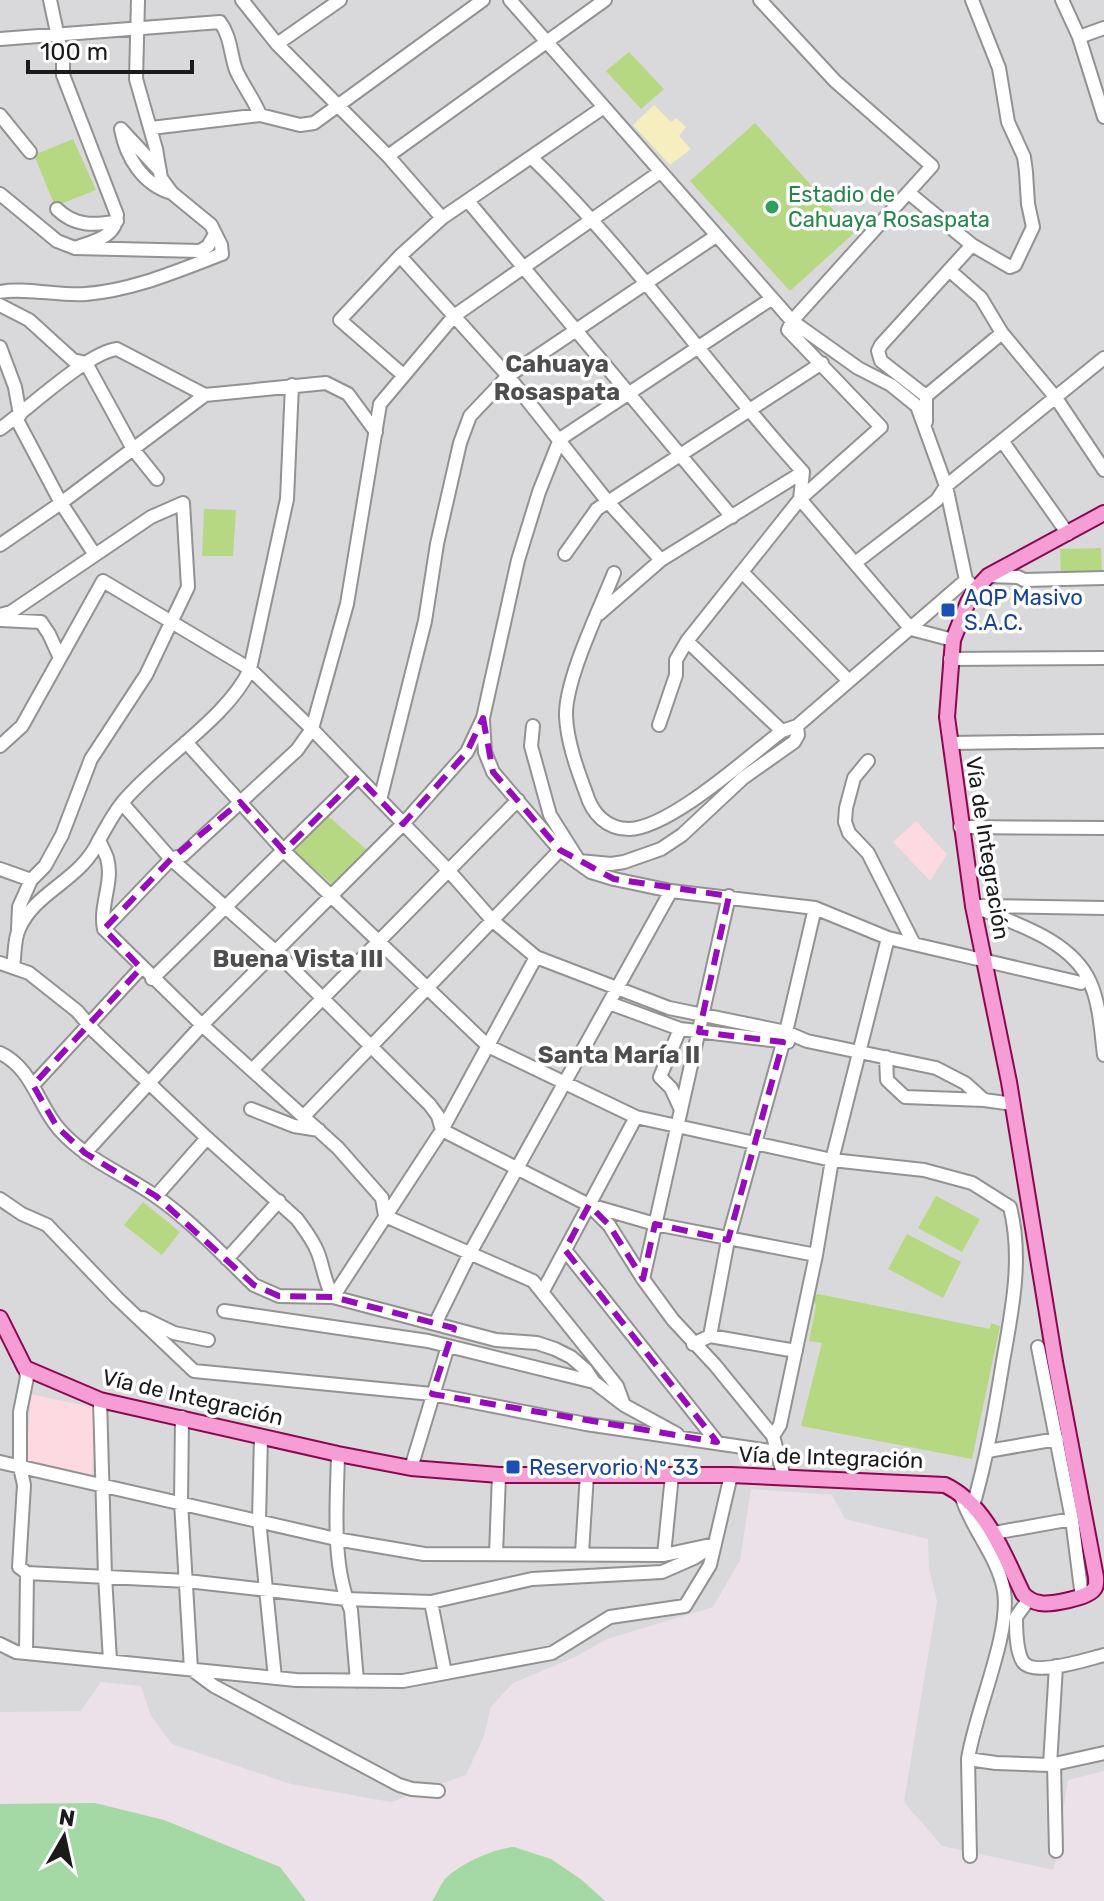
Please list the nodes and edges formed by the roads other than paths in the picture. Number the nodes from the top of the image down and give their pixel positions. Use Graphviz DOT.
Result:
graph roads {
  1 [pos="50,0"];
  2 [pos="138,0"];
  3 [pos="242,0"];
  4 [pos="340,0"];
  5 [pos="483,0"];
  6 [pos="510,0"];
  7 [pos="605,0"];
  8 [pos="760,0"];
  9 [pos="972,0"];
  10 [pos="1062,0"];
  11 [pos="1104,28"];
  12 [pos="139,29"];
  13 [pos="57,35"];
  14 [pos="1079,37"];
  15 [pos="0,39"];
  16 [pos="549,41"];
  17 [pos="277,44"];
  18 [pos="336,106"];
  19 [pos="604,107"];
  20 [pos="0,115"];
  21 [pos="260,115"];
  22 [pos="1104,116"];
  23 [pos="151,128"];
  24 [pos="30,152"];
  25 [pos="388,156"];
  26 [pos="532,158"];
  27 [pos="160,171"];
  28 [pos="660,172"];
  29 [pos="172,193"];
  30 [pos="909,193"];
  31 [pos="0,194"];
  32 [pos="468,201"];
  33 [pos="57,209"];
  34 [pos="442,218"];
  35 [pos="591,220"];
  36 [pos="117,221"];
  37 [pos="215,234"];
  38 [pos="716,236"];
  39 [pos="972,245"];
  40 [pos="75,248"];
  41 [pos="400,256"];
  42 [pos="522,267"];
  43 [pos="949,270"];
  44 [pos="645,284"];
  45 [pos="0,292"];
  46 [pos="771,299"];
  47 [pos="0,305"];
  48 [pos="454,316"];
  49 [pos="792,321"];
  50 [pos="578,330"];
  51 [pos="1002,333"];
  52 [pos="0,347"];
  53 [pos="697,349"];
  54 [pos="1104,358"];
  55 [pos="86,363"];
  56 [pos="822,363"];
  57 [pos="402,374"];
  58 [pos="508,376"];
  59 [pos="292,385"];
  60 [pos="628,394"];
  61 [pos="205,395"];
  62 [pos="926,396"];
  63 [pos="1056,398"];
  64 [pos="748,412"];
  65 [pos="18,416"];
  66 [pos="0,429"];
  67 [pos="925,429"];
  68 [pos="376,432"];
  69 [pos="560,439"];
  70 [pos="1003,442"];
  71 [pos="133,449"];
  72 [pos="681,456"];
  73 [pos="1104,470"];
  74 [pos="803,472"];
  75 [pos="157,479"];
  76 [pos="946,486"];
  77 [pos="800,499"];
  78 [pos="608,502"];
  79 [pos="61,503"];
  80 [pos="1104,513"];
  81 [pos="732,517"];
  82 [pos="1068,534"];
  83 [pos="0,545"];
  84 [pos="565,554"];
  85 [pos="95,555"];
  86 [pos="661,560"];
  87 [pos="855,563"];
  88 [pos="614,573"];
  89 [pos="743,573"];
  90 [pos="988,576"];
  91 [pos="1104,578"];
  92 [pos="971,584"];
  93 [pos="597,616"];
  94 [pos="0,618"];
  95 [pos="171,623"];
  96 [pos="911,629"];
  97 [pos="953,640"];
  98 [pos="687,641"];
  99 [pos="60,658"];
  100 [pos="1104,658"];
  101 [pos="950,659"];
  102 [pos="250,669"];
  103 [pos="849,681"];
  104 [pos="483,718"];
  105 [pos="659,725"];
  106 [pos="533,726"];
  107 [pos="797,726"];
  108 [pos="312,729"];
  109 [pos="782,731"];
  110 [pos="1104,741"];
  111 [pos="186,742"];
  112 [pos="950,743"];
  113 [pos="0,746"];
  114 [pos="868,761"];
  115 [pos="358,777"];
  116 [pos="380,800"];
  117 [pos="518,800"];
  118 [pos="240,802"];
  119 [pos="122,803"];
  120 [pos="403,824"];
  121 [pos="960,827"];
  122 [pos="1104,828"];
  123 [pos="99,840"];
  124 [pos="560,850"];
  125 [pos="284,851"];
  126 [pos="171,859"];
  127 [pos="579,861"];
  128 [pos="0,869"];
  129 [pos="449,871"];
  130 [pos="31,880"];
  131 [pos="671,891"];
  132 [pos="729,896"];
  133 [pos="331,897"];
  134 [pos="973,906"];
  135 [pos="815,908"];
  136 [pos="1104,908"];
  137 [pos="224,909"];
  138 [pos="493,921"];
  139 [pos="18,929"];
  140 [pos="104,929"];
  141 [pos="888,938"];
  142 [pos="380,943"];
  143 [pos="914,944"];
  144 [pos="275,951"];
  145 [pos="536,957"];
  146 [pos="983,961"];
  147 [pos="7,965"];
  148 [pos="141,968"];
  149 [pos="152,979"];
  150 [pos="1081,983"];
  151 [pos="618,987"];
  152 [pos="426,989"];
  153 [pos="324,999"];
  154 [pos="609,1003"];
  155 [pos="703,1015"];
  156 [pos="88,1024"];
  157 [pos="202,1025"];
  158 [pos="680,1029"];
  159 [pos="699,1032"];
  160 [pos="785,1037"];
  161 [pos="488,1046"];
  162 [pos="371,1048"];
  163 [pos="862,1052"];
  164 [pos="0,1053"];
  165 [pos="1104,1055"];
  166 [pos="886,1057"];
  167 [pos="253,1069"];
  168 [pos="148,1082"];
  169 [pos="565,1083"];
  170 [pos="33,1085"];
  171 [pos="984,1100"];
  172 [pos="1013,1104"];
  173 [pos="251,1109"];
  174 [pos="681,1110"];
  175 [pos="304,1116"];
  176 [pos="636,1117"];
  177 [pos="677,1128"];
  178 [pos="319,1130"];
  179 [pos="442,1130"];
  180 [pos="207,1138"];
  181 [pos="754,1143"];
  182 [pos="85,1153"];
  183 [pos="832,1160"];
  184 [pos="517,1167"];
  185 [pos="156,1196"];
  186 [pos="0,1199"];
  187 [pos="279,1201"];
  188 [pos="589,1205"];
  189 [pos="385,1216"];
  190 [pos="655,1224"];
  191 [pos="728,1240"];
  192 [pos="565,1250"];
  193 [pos="470,1253"];
  194 [pos="816,1255"];
  195 [pos="227,1259"];
  196 [pos="643,1279"];
  197 [pos="543,1291"];
  198 [pos="333,1297"];
  199 [pos="224,1311"];
  200 [pos="134,1314"];
  201 [pos="0,1318"];
  202 [pos="436,1322"];
  203 [pos="710,1336"];
  204 [pos="208,1340"];
  205 [pos="693,1344"];
  206 [pos="448,1346"];
  207 [pos="1038,1347"];
  208 [pos="796,1351"];
  209 [pos="25,1368"];
  210 [pos="594,1382"];
  211 [pos="432,1394"];
  212 [pos="100,1400"];
  213 [pos="624,1405"];
  214 [pos="182,1417"];
  215 [pos="261,1436"];
  216 [pos="773,1436"];
  217 [pos="687,1439"];
  218 [pos="1057,1439"];
  219 [pos="717,1442"];
  220 [pos="988,1451"];
  221 [pos="777,1452"];
  222 [pos="338,1454"];
  223 [pos="0,1462"];
  224 [pos="20,1467"];
  225 [pos="411,1468"];
  226 [pos="587,1474"];
  227 [pos="499,1475"];
  228 [pos="672,1475"];
  229 [pos="731,1475"];
  230 [pos="784,1477"];
  231 [pos="101,1484"];
  232 [pos="967,1501"];
  233 [pos="181,1502"];
  234 [pos="1072,1519"];
  235 [pos="259,1520"];
  236 [pos="994,1533"];
  237 [pos="336,1539"];
  238 [pos="715,1544"];
  239 [pos="582,1553"];
  240 [pos="496,1554"];
  241 [pos="664,1555"];
  242 [pos="27,1573"];
  243 [pos="105,1576"];
  244 [pos="187,1581"];
  245 [pos="267,1589"];
  246 [pos="1093,1593"];
  247 [pos="346,1599"];
  248 [pos="1029,1599"];
  249 [pos="431,1602"];
  250 [pos="0,1644"];
  251 [pos="26,1653"];
  252 [pos="1104,1655"];
  253 [pos="110,1661"];
  254 [pos="1056,1666"];
  255 [pos="191,1669"];
  256 [pos="445,1673"];
  257 [pos="275,1678"];
  258 [pos="357,1681"];
  259 [pos="1104,1753"];
  260 [pos="968,1759"];
  261 [pos="1052,1765"];
  262 [pos="438,1791"];
  263 [pos="1056,1851"];
  264 [pos="970,1856"];
  1 -- 13 [label="street"];
  2 -- 12 [label="street"];
  3 -- 17 [label="street"];
  4 -- 17 [label="street"];
  5 -- 18 [label="street"];
  6 -- 16 [label="street"];
  7 -- 16 [label="street"];
  8 -- 30 [label="street"];
  9 -- 39 [label="street"];
  10 -- 14 [label="street"];
  11 -- 14 [label="street"];
  12 -- 13 [label="street"];
  12 -- 21 [label="street"];
  12 -- 23 [label="street"];
  13 -- 15 [label="street"];
  13 -- 36 [label="street"];
  14 -- 22 [label="street"];
  16 -- 19 [label="street"];
  16 -- 25 [label="street"];
  17 -- 18 [label="street"];
  18 -- 21 [label="street"];
  18 -- 25 [label="street"];
  19 -- 26 [label="street"];
  19 -- 28 [label="street"];
  20 -- 24 [label="street"];
  21 -- 23 [label="street"];
  23 -- 27 [label="street"];
  25 -- 34 [label="street"];
  26 -- 32 [label="street"];
  26 -- 35 [label="street"];
  27 -- 29 [label="street"];
  27 -- 29 [label="street"];
  28 -- 35 [label="street"];
  28 -- 38 [label="street"];
  29 -- 37 [label="street"];
  30 -- 39 [label="street"];
  30 -- 49 [label="street"];
  31 -- 40 [label="street"];
  32 -- 34 [label="street"];
  32 -- 42 [label="street"];
  33 -- 36 [label="street"];
  34 -- 41 [label="street"];
  35 -- 42 [label="street"];
  35 -- 44 [label="street"];
  36 -- 40 [label="street"];
  37 -- 40 [label="street"];
  37 -- 45 [label="street"];
  38 -- 44 [label="street"];
  38 -- 46 [label="street"];
  39 -- 43 [label="street"];
  41 -- 48 [label="street"];
  41 -- 57 [label="street"];
  42 -- 48 [label="street"];
  42 -- 50 [label="street"];
  43 -- 51 [label="street"];
  43 -- 62 [label="street"];
  44 -- 50 [label="street"];
  44 -- 53 [label="street"];
  46 -- 49 [label="street"];
  46 -- 53 [label="street"];
  47 -- 55 [label="street"];
  48 -- 57 [label="street"];
  48 -- 58 [label="street"];
  49 -- 56 [label="street"];
  49 -- 67 [label="street"];
  50 -- 58 [label="street"];
  50 -- 60 [label="street"];
  51 -- 62 [label="street"];
  51 -- 63 [label="street"];
  52 -- 65 [label="street"];
  53 -- 60 [label="street"];
  53 -- 64 [label="street"];
  54 -- 63 [label="street"];
  55 -- 61 [label="street"];
  55 -- 65 [label="street"];
  55 -- 71 [label="street"];
  56 -- 64 [label="street"];
  56 -- 77 [label="street"];
  57 -- 68 [label="street"];
  58 -- 69 [label="street"];
  58 -- 116 [label="street"];
  59 -- 61 [label="street"];
  59 -- 68 [label="street"];
  59 -- 102 [label="street"];
  60 -- 69 [label="street"];
  60 -- 72 [label="street"];
  61 -- 71 [label="street"];
  62 -- 67 [label="street"];
  63 -- 70 [label="street"];
  63 -- 73 [label="street"];
  64 -- 72 [label="street"];
  64 -- 74 [label="street"];
  65 -- 66 [label="street"];
  65 -- 79 [label="street"];
  67 -- 76 [label="street"];
  68 -- 108 [label="street"];
  69 -- 78 [label="street"];
  69 -- 104 [label="street"];
  70 -- 76 [label="street"];
  70 -- 82 [label="street"];
  71 -- 75 [label="street"];
  71 -- 79 [label="street"];
  72 -- 78 [label="street"];
  72 -- 81 [label="street"];
  74 -- 77 [label="street"];
  74 -- 81 [label="street"];
  76 -- 87 [label="street"];
  76 -- 92 [label="street"];
  77 -- 87 [label="street"];
  77 -- 89 [label="street"];
  78 -- 84 [label="street"];
  78 -- 86 [label="street"];
  79 -- 83 [label="street"];
  79 -- 85 [label="street"];
  80 -- 82 [label="main road, Vía de Integración"];
  81 -- 86 [label="street"];
  82 -- 90 [label="main road, Vía de Integración"];
  85 -- 94 [label="street"];
  85 -- 95 [label="street"];
  86 -- 93 [label="street"];
  87 -- 96 [label="street"];
  88 -- 93 [label="street"];
  89 -- 98 [label="street"];
  89 -- 103 [label="street"];
  90 -- 91 [label="street"];
  90 -- 92 [label="main road, Vía de Integración"];
  92 -- 96 [label="street"];
  92 -- 97 [label="main road, Vía de Integración"];
  93 -- 109 [label="street"];
  94 -- 99 [label="street"];
  95 -- 99 [label="street"];
  95 -- 102 [label="street"];
  95 -- 130 [label="street"];
  96 -- 97 [label="street"];
  96 -- 103 [label="street"];
  97 -- 101 [label="main road, Vía de Integración"];
  98 -- 105 [label="street"];
  98 -- 109 [label="street"];
  99 -- 113 [label="street"];
  100 -- 101 [label="street"];
  101 -- 112 [label="main road, Vía de Integración"];
  102 -- 108 [label="street"];
  102 -- 111 [label="street"];
  103 -- 107 [label="street"];
  104 -- 117 [label="street"];
  104 -- 120 [label="street"];
  106 -- 127 [label="street"];
  107 -- 109 [label="street"];
  107 -- 127 [label="street"];
  108 -- 115 [label="street"];
  108 -- 118 [label="street"];
  110 -- 112 [label="street"];
  111 -- 118 [label="street"];
  111 -- 119 [label="street"];
  112 -- 121 [label="main road, Vía de Integración"];
  114 -- 143 [label="street"];
  115 -- 116 [label="street"];
  115 -- 125 [label="street"];
  116 -- 120 [label="street"];
  117 -- 124 [label="street"];
  117 -- 129 [label="street"];
  118 -- 125 [label="street"];
  118 -- 126 [label="street"];
  119 -- 123 [label="street"];
  119 -- 126 [label="street"];
  120 -- 129 [label="street"];
  120 -- 133 [label="street"];
  121 -- 122 [label="street"];
  121 -- 134 [label="main road, Vía de Integración"];
  123 -- 139 [label="street"];
  123 -- 140 [label="street"];
  124 -- 127 [label="street"];
  124 -- 138 [label="street"];
  125 -- 133 [label="street"];
  125 -- 137 [label="street"];
  126 -- 137 [label="street"];
  126 -- 140 [label="street"];
  127 -- 131 [label="street"];
  128 -- 130 [label="street"];
  129 -- 138 [label="street"];
  129 -- 142 [label="street"];
  130 -- 139 [label="street"];
  131 -- 132 [label="street"];
  131 -- 151 [label="street"];
  132 -- 135 [label="street"];
  132 -- 155 [label="street"];
  133 -- 142 [label="street"];
  133 -- 144 [label="street"];
  134 -- 136 [label="street"];
  134 -- 146 [label="main road, Vía de Integración"];
  134 -- 165 [label="street"];
  135 -- 141 [label="street"];
  135 -- 160 [label="street"];
  137 -- 144 [label="street"];
  137 -- 149 [label="street"];
  138 -- 145 [label="street"];
  138 -- 152 [label="street"];
  139 -- 147 [label="street"];
  140 -- 148 [label="street"];
  141 -- 143 [label="street"];
  141 -- 163 [label="street"];
  142 -- 152 [label="street"];
  142 -- 153 [label="street"];
  143 -- 146 [label="street"];
  144 -- 153 [label="street"];
  144 -- 157 [label="street"];
  145 -- 151 [label="street"];
  145 -- 161 [label="street"];
  146 -- 150 [label="street"];
  146 -- 172 [label="main road, Vía de Integración"];
  147 -- 156 [label="street"];
  148 -- 149 [label="street"];
  148 -- 156 [label="street"];
  149 -- 157 [label="street"];
  151 -- 154 [label="street"];
  151 -- 155 [label="street"];
  152 -- 161 [label="street"];
  152 -- 162 [label="street"];
  153 -- 162 [label="street"];
  153 -- 167 [label="street"];
  154 -- 158 [label="street"];
  154 -- 169 [label="street"];
  155 -- 159 [label="street"];
  155 -- 160 [label="street"];
  156 -- 168 [label="street"];
  156 -- 170 [label="street"];
  157 -- 167 [label="street"];
  157 -- 168 [label="street"];
  158 -- 159 [label="street"];
  158 -- 174 [label="street"];
  159 -- 160 [label="street"];
  159 -- 174 [label="street"];
  160 -- 163 [label="street"];
  160 -- 181 [label="street"];
  161 -- 169 [label="street"];
  161 -- 179 [label="street"];
  162 -- 175 [label="street"];
  162 -- 179 [label="street"];
  163 -- 166 [label="street"];
  163 -- 183 [label="street"];
  164 -- 170 [label="street"];
  166 -- 171 [label="street"];
  166 -- 171 [label="street"];
  167 -- 175 [label="street"];
  168 -- 180 [label="street"];
  168 -- 182 [label="street"];
  169 -- 176 [label="street"];
  169 -- 184 [label="street"];
  170 -- 182 [label="street"];
  171 -- 172 [label="street"];
  172 -- 246 [label="main road, Vía de Integración"];
  173 -- 178 [label="street"];
  174 -- 177 [label="street"];
  175 -- 178 [label="street"];
  176 -- 177 [label="street"];
  176 -- 188 [label="street"];
  177 -- 181 [label="street"];
  177 -- 190 [label="street"];
  178 -- 189 [label="street"];
  179 -- 184 [label="street"];
  179 -- 189 [label="street"];
  180 -- 185 [label="street"];
  180 -- 187 [label="street"];
  181 -- 183 [label="street"];
  181 -- 191 [label="street"];
  182 -- 185 [label="street"];
  183 -- 194 [label="street"];
  183 -- 220 [label="street"];
  184 -- 188 [label="street"];
  184 -- 193 [label="street"];
  185 -- 195 [label="street"];
  186 -- 200 [label="street"];
  187 -- 195 [label="street"];
  187 -- 198 [label="street"];
  188 -- 190 [label="street"];
  188 -- 192 [label="street"];
  188 -- 196 [label="street"];
  189 -- 193 [label="street"];
  189 -- 198 [label="street"];
  190 -- 191 [label="street"];
  190 -- 196 [label="street"];
  191 -- 194 [label="street"];
  191 -- 203 [label="street"];
  192 -- 197 [label="street"];
  192 -- 219 [label="street"];
  193 -- 197 [label="street"];
  193 -- 202 [label="street"];
  194 -- 208 [label="street"];
  195 -- 198 [label="street"];
  196 -- 205 [label="street"];
  197 -- 213 [label="street"];
  198 -- 202 [label="street"];
  199 -- 206 [label="street"];
  200 -- 204 [label="street"];
  200 -- 211 [label="street"];
  201 -- 209 [label="main road"];
  202 -- 210 [label="street"];
  203 -- 205 [label="street"];
  203 -- 208 [label="street"];
  205 -- 216 [label="street"];
  206 -- 210 [label="street"];
  206 -- 211 [label="street"];
  207 -- 218 [label="street"];
  208 -- 216 [label="street"];
  209 -- 212 [label="main road, Vía de Integración"];
  209 -- 224 [label="street"];
  210 -- 213 [label="street"];
  211 -- 217 [label="street"];
  211 -- 225 [label="street"];
  212 -- 214 [label="main road, Vía de Integración"];
  212 -- 231 [label="street"];
  213 -- 217 [label="street"];
  214 -- 215 [label="main road, Vía de Integración"];
  214 -- 233 [label="street"];
  215 -- 222 [label="main road, Vía de Integración"];
  215 -- 235 [label="street"];
  216 -- 221 [label="street"];
  217 -- 219 [label="street"];
  218 -- 220 [label="street"];
  218 -- 234 [label="street"];
  219 -- 221 [label="street"];
  220 -- 232 [label="street"];
  221 -- 230 [label="street"];
  222 -- 225 [label="main road, Vía de Integración"];
  222 -- 237 [label="street"];
  223 -- 224 [label="street"];
  224 -- 231 [label="street"];
  224 -- 242 [label="street"];
  225 -- 227 [label="main road, Vía de Integración"];
  226 -- 227 [label="main road, Vía de Integración"];
  226 -- 228 [label="main road, Vía de Integración"];
  226 -- 239 [label="street"];
  227 -- 240 [label="street"];
  228 -- 229 [label="main road, Vía de Integración"];
  228 -- 241 [label="street"];
  229 -- 230 [label="main road, Vía de Integración"];
  229 -- 238 [label="street"];
  230 -- 232 [label="main road, Vía de Integración"];
  231 -- 233 [label="street"];
  231 -- 243 [label="street"];
  232 -- 236 [label="main road"];
  232 -- 260 [label="street"];
  233 -- 235 [label="street"];
  233 -- 244 [label="street"];
  234 -- 236 [label="street"];
  234 -- 246 [label="street"];
  235 -- 237 [label="street"];
  235 -- 245 [label="street"];
  236 -- 248 [label="main road"];
  237 -- 240 [label="street"];
  237 -- 247 [label="street"];
  238 -- 241 [label="street"];
  238 -- 249 [label="street"];
  238 -- 256 [label="street"];
  239 -- 240 [label="street"];
  239 -- 241 [label="street"];
  242 -- 243 [label="street"];
  242 -- 251 [label="street"];
  243 -- 244 [label="street"];
  243 -- 253 [label="street"];
  244 -- 245 [label="street"];
  244 -- 255 [label="street"];
  245 -- 247 [label="street"];
  245 -- 257 [label="street"];
  246 -- 248 [label="main road"];
  247 -- 249 [label="street"];
  247 -- 258 [label="street"];
  248 -- 254 [label="street"];
  249 -- 256 [label="street"];
  250 -- 251 [label="street"];
  251 -- 253 [label="street"];
  252 -- 254 [label="street"];
  253 -- 255 [label="street"];
  254 -- 261 [label="street"];
  255 -- 257 [label="street"];
  255 -- 262 [label="street"];
  256 -- 258 [label="street"];
  257 -- 258 [label="street"];
  259 -- 261 [label="street"];
  260 -- 261 [label="street"];
  260 -- 264 [label="street"];
  261 -- 263 [label="street"];
}
